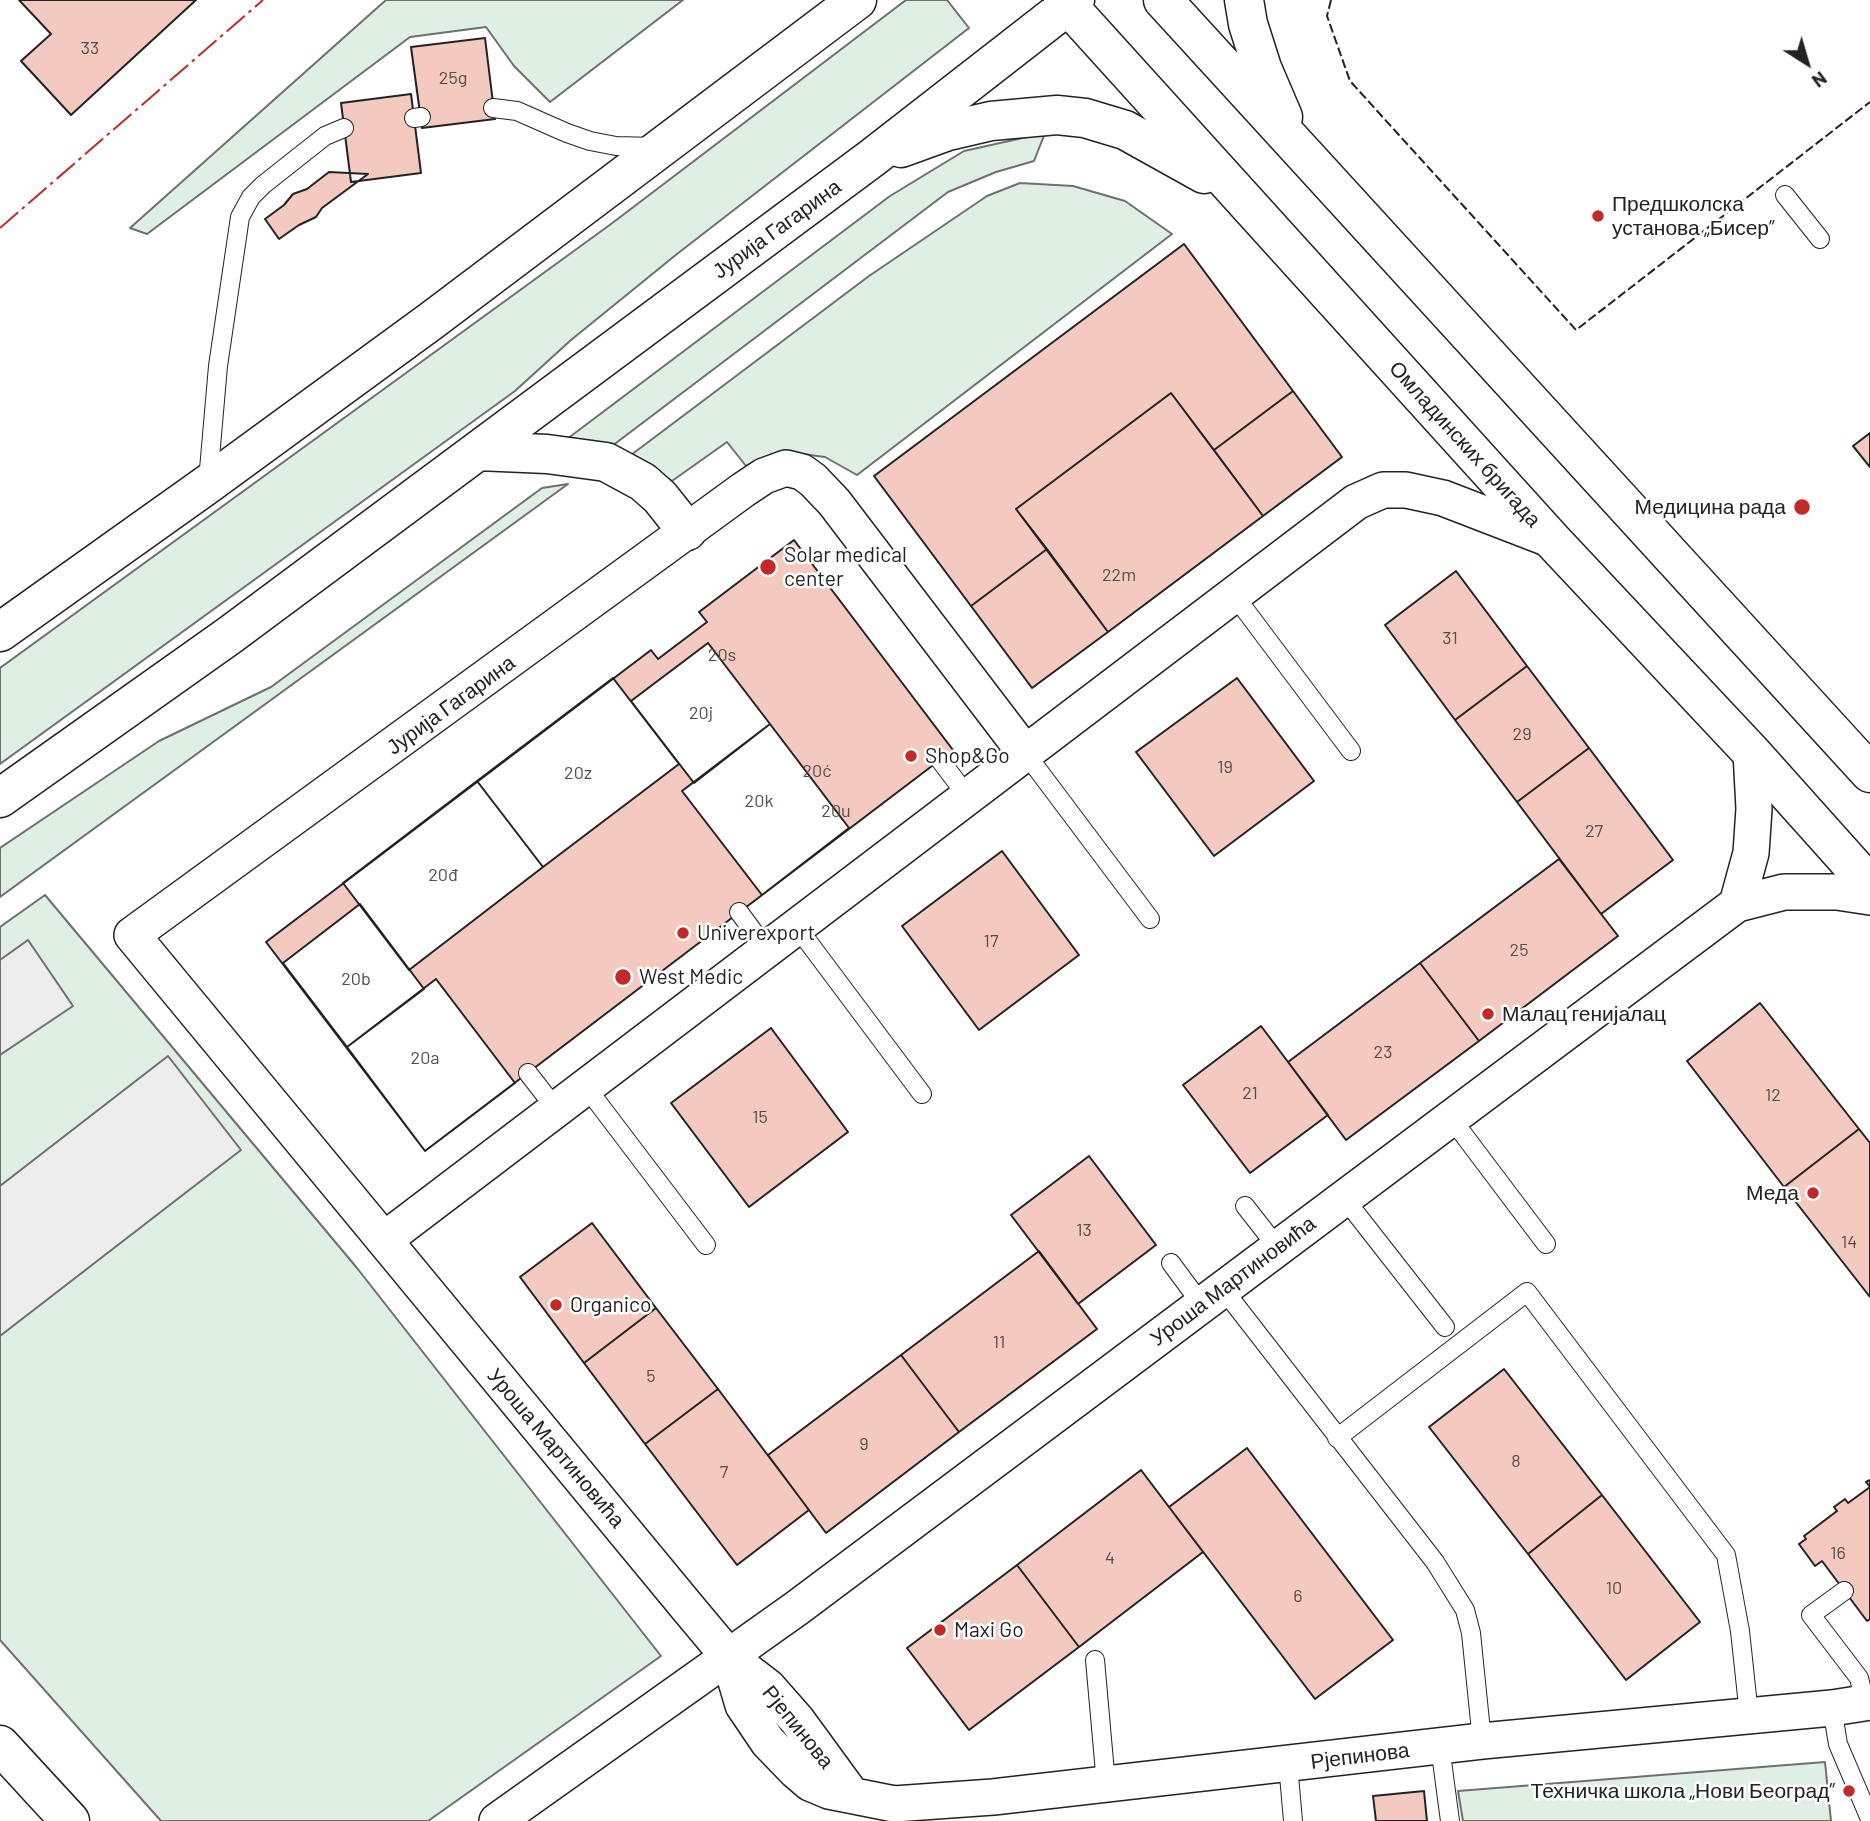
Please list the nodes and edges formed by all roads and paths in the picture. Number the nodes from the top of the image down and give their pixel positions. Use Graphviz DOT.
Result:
graph roads {
  1 [pos="857,0"];
  2 [pos="1163,0"];
  3 [pos="1244,0"];
  4 [pos="1069,2"];
  5 [pos="829,13"];
  6 [pos="493,108"];
  7 [pos="344,128"];
  8 [pos="1295,144"];
  9 [pos="662,148"];
  10 [pos="872,158"];
  11 [pos="1238,195"];
  12 [pos="1785,195"];
  13 [pos="1820,239"];
  14 [pos="478,451"];
  15 [pos="208,484"];
  16 [pos="687,531"];
  17 [pos="1552,540"];
  18 [pos="1234,595"];
  19 [pos="0,632"];
  20 [pos="1351,751"];
  21 [pos="1751,752"];
  22 [pos="1026,754"];
  23 [pos="940,760"];
  24 [pos="1870,773"];
  25 [pos="0,797"];
  26 [pos="968,797"];
  27 [pos="1870,885"];
  28 [pos="1870,897"];
  29 [pos="1737,904"];
  30 [pos="739,912"];
  31 [pos="1150,919"];
  32 [pos="797,927"];
  33 [pos="767,950"];
  34 [pos="528,1073"];
  35 [pos="586,1087"];
  36 [pos="922,1094"];
  37 [pos="556,1109"];
  38 [pos="1451,1118"];
  39 [pos="1344,1198"];
  40 [pos="1245,1206"];
  41 [pos="384,1240"];
  42 [pos="1546,1244"];
  43 [pos="706,1245"];
  44 [pos="1278,1248"];
  45 [pos="1171,1263"];
  46 [pos="1212,1297"];
  47 [pos="1445,1327"];
  48 [pos="1337,1438"];
  49 [pos="1844,1591"];
  50 [pos="729,1657"];
  51 [pos="1095,1660"];
  52 [pos="1856,1704"];
  53 [pos="1749,1715"];
  54 [pos="1482,1741"];
  55 [pos="0,1745"];
  56 [pos="1440,1746"];
  57 [pos="1288,1764"];
  58 [pos="1106,1784"];
  59 [pos="1870,1819"];
  60 [pos="70,1821"];
  61 [pos="498,1821"];
  62 [pos="1293,1821"];
  63 [pos="1450,1821"];
  1 -- 5 [label="main road"];
  2 -- 8 [label="main road"];
  3 -- 8 [label="main road"];
  4 -- 10 [label="main road, Јурија Гагарина"];
  4 -- 11 [label="main road, Омладинских бригада"];
  5 -- 9 [label="main road"];
  6 -- 9 [label="lane"];
  7 -- 15 [label="lane"];
  8 -- 24 [label="main road"];
  9 -- 15 [label="main road"];
  10 -- 11 [label="main road"];
  10 -- 14 [label="main road, Јурија Гагарина"];
  11 -- 17 [label="main road, Омладинских бригада"];
  12 -- 13 [label="lane"];
  14 -- 16 [label="main road"];
  14 -- 25 [label="main road, Јурија Гагарина"];
  15 -- 19 [label="main road"];
  16 -- 22 [label="street, Јурија Гагарина"];
  16 -- 41 [label="street, Јурија Гагарина"];
  17 -- 18 [label="street"];
  17 -- 21 [label="main road, Омладинских бригада"];
  18 -- 20 [label="lane"];
  18 -- 22 [label="street"];
  21 -- 27 [label="main road, Омладинских бригада"];
  21 -- 29 [label="street"];
  22 -- 26 [label="street"];
  22 -- 31 [label="lane"];
  23 -- 26 [label="lane"];
  26 -- 32 [label="street"];
  28 -- 29 [label="street, Уроша Мартиновића"];
  29 -- 38 [label="street, Уроша Мартиновића"];
  30 -- 33 [label="lane"];
  32 -- 33 [label="street"];
  32 -- 36 [label="lane"];
  33 -- 35 [label="street"];
  34 -- 37 [label="lane"];
  35 -- 37 [label="street"];
  35 -- 43 [label="lane"];
  37 -- 41 [label="street"];
  38 -- 39 [label="street, Уроша Мартиновића"];
  38 -- 42 [label="lane"];
  39 -- 44 [label="street, Уроша Мартиновића"];
  39 -- 47 [label="lane"];
  40 -- 44 [label="lane"];
  41 -- 50 [label="street, Уроша Мартиновића"];
  44 -- 46 [label="street, Уроша Мартиновића"];
  45 -- 46 [label="lane"];
  46 -- 48 [label="lane"];
  46 -- 50 [label="street, Уроша Мартиновића"];
  48 -- 53 [label="lane"];
  48 -- 54 [label="lane"];
  49 -- 52 [label="lane"];
  50 -- 58 [label="street, Рјепинова"];
  50 -- 61 [label="street, Уроша Мартиновића"];
  51 -- 58 [label="lane"];
  52 -- 53 [label="street, Рјепинова"];
  52 -- 59 [label="lane"];
  53 -- 54 [label="street, Рјепинова"];
  54 -- 56 [label="street, Рјепинова"];
  55 -- 60 [label="main road"];
  56 -- 57 [label="street, Рјепинова"];
  56 -- 63 [label="lane"];
  57 -- 58 [label="street, Рјепинова"];
  57 -- 62 [label="lane"];
}
